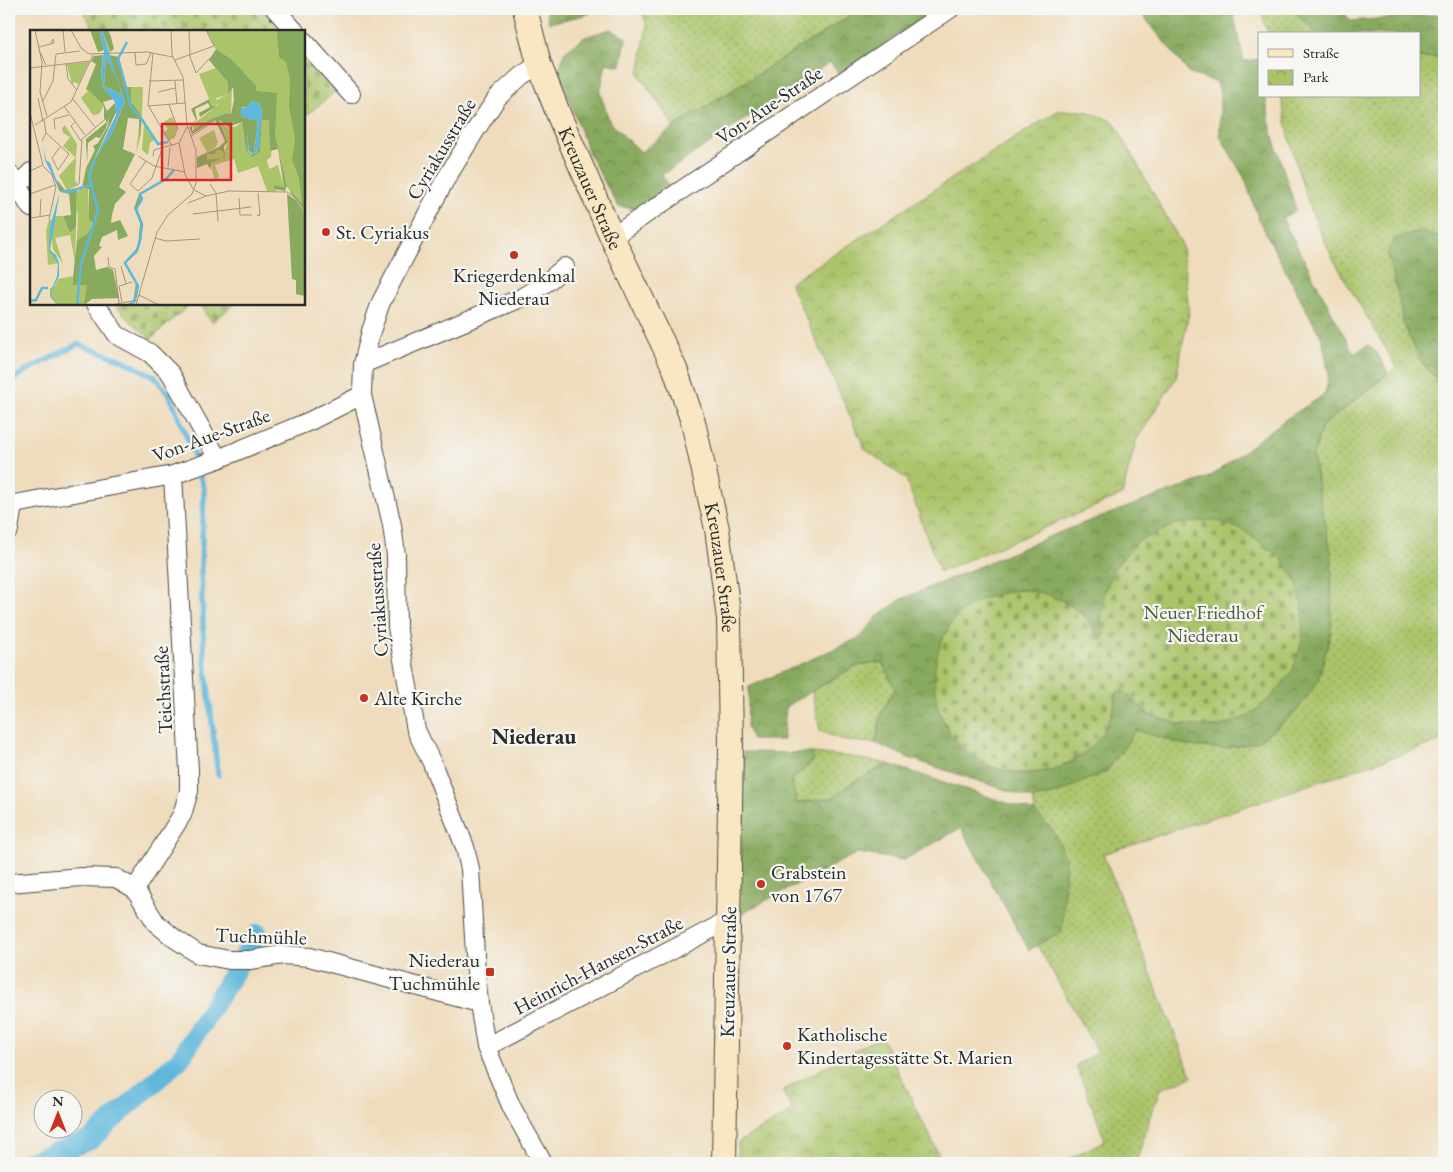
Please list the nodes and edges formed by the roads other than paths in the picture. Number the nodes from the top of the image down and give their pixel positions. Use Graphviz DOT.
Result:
graph roads {
  1 [pos="275,9"];
  2 [pos="525,9"];
  3 [pos="950,9"];
  4 [pos="294,30"];
  5 [pos="305,42"];
  6 [pos="539,64"];
  7 [pos="351,94"];
  8 [pos="30,173"];
  9 [pos="11,185"];
  10 [pos="30,207"];
  11 [pos="612,237"];
  12 [pos="565,267"];
  13 [pos="97,305"];
  14 [pos="363,364"];
  15 [pos="362,395"];
  16 [pos="213,461"];
  17 [pos="181,472"];
  18 [pos="11,505"];
  19 [pos="9,530"];
  20 [pos="9,883"];
  21 [pos="135,889"];
  22 [pos="729,920"];
  23 [pos="479,1003"];
  24 [pos="486,1047"];
  25 [pos="543,1163"];
  26 [pos="724,1163"];
  1 -- 4 [label="street"];
  2 -- 6 [label="main road, Kreuzauer Straße"];
  3 -- 11 [label="street, Von-Aue-Straße"];
  5 -- 7 [label="street"];
  6 -- 11 [label="main road, Kreuzauer Straße"];
  6 -- 14 [label="street, Cyriakusstraße"];
  8 -- 9 [label="street"];
  9 -- 10 [label="street"];
  11 -- 22 [label="main road, Kreuzauer Straße"];
  12 -- 14 [label="street"];
  13 -- 16 [label="street"];
  14 -- 15 [label="street, Cyriakusstraße"];
  15 -- 16 [label="street, Von-Aue-Straße"];
  15 -- 23 [label="street, Cyriakusstraße"];
  16 -- 17 [label="street, Von-Aue-Straße"];
  17 -- 18 [label="street, Von-Aue-Straße"];
  17 -- 21 [label="street, Teichstraße"];
  18 -- 19 [label="street"];
  20 -- 21 [label="street"];
  21 -- 23 [label="street, Tuchmühle"];
  22 -- 24 [label="street, Heinrich-Hansen-Straße"];
  22 -- 26 [label="main road, Kreuzauer Straße"];
  23 -- 24 [label="street, Cyriakusstraße"];
  24 -- 25 [label="street, Cyriakusstraße"];
}
